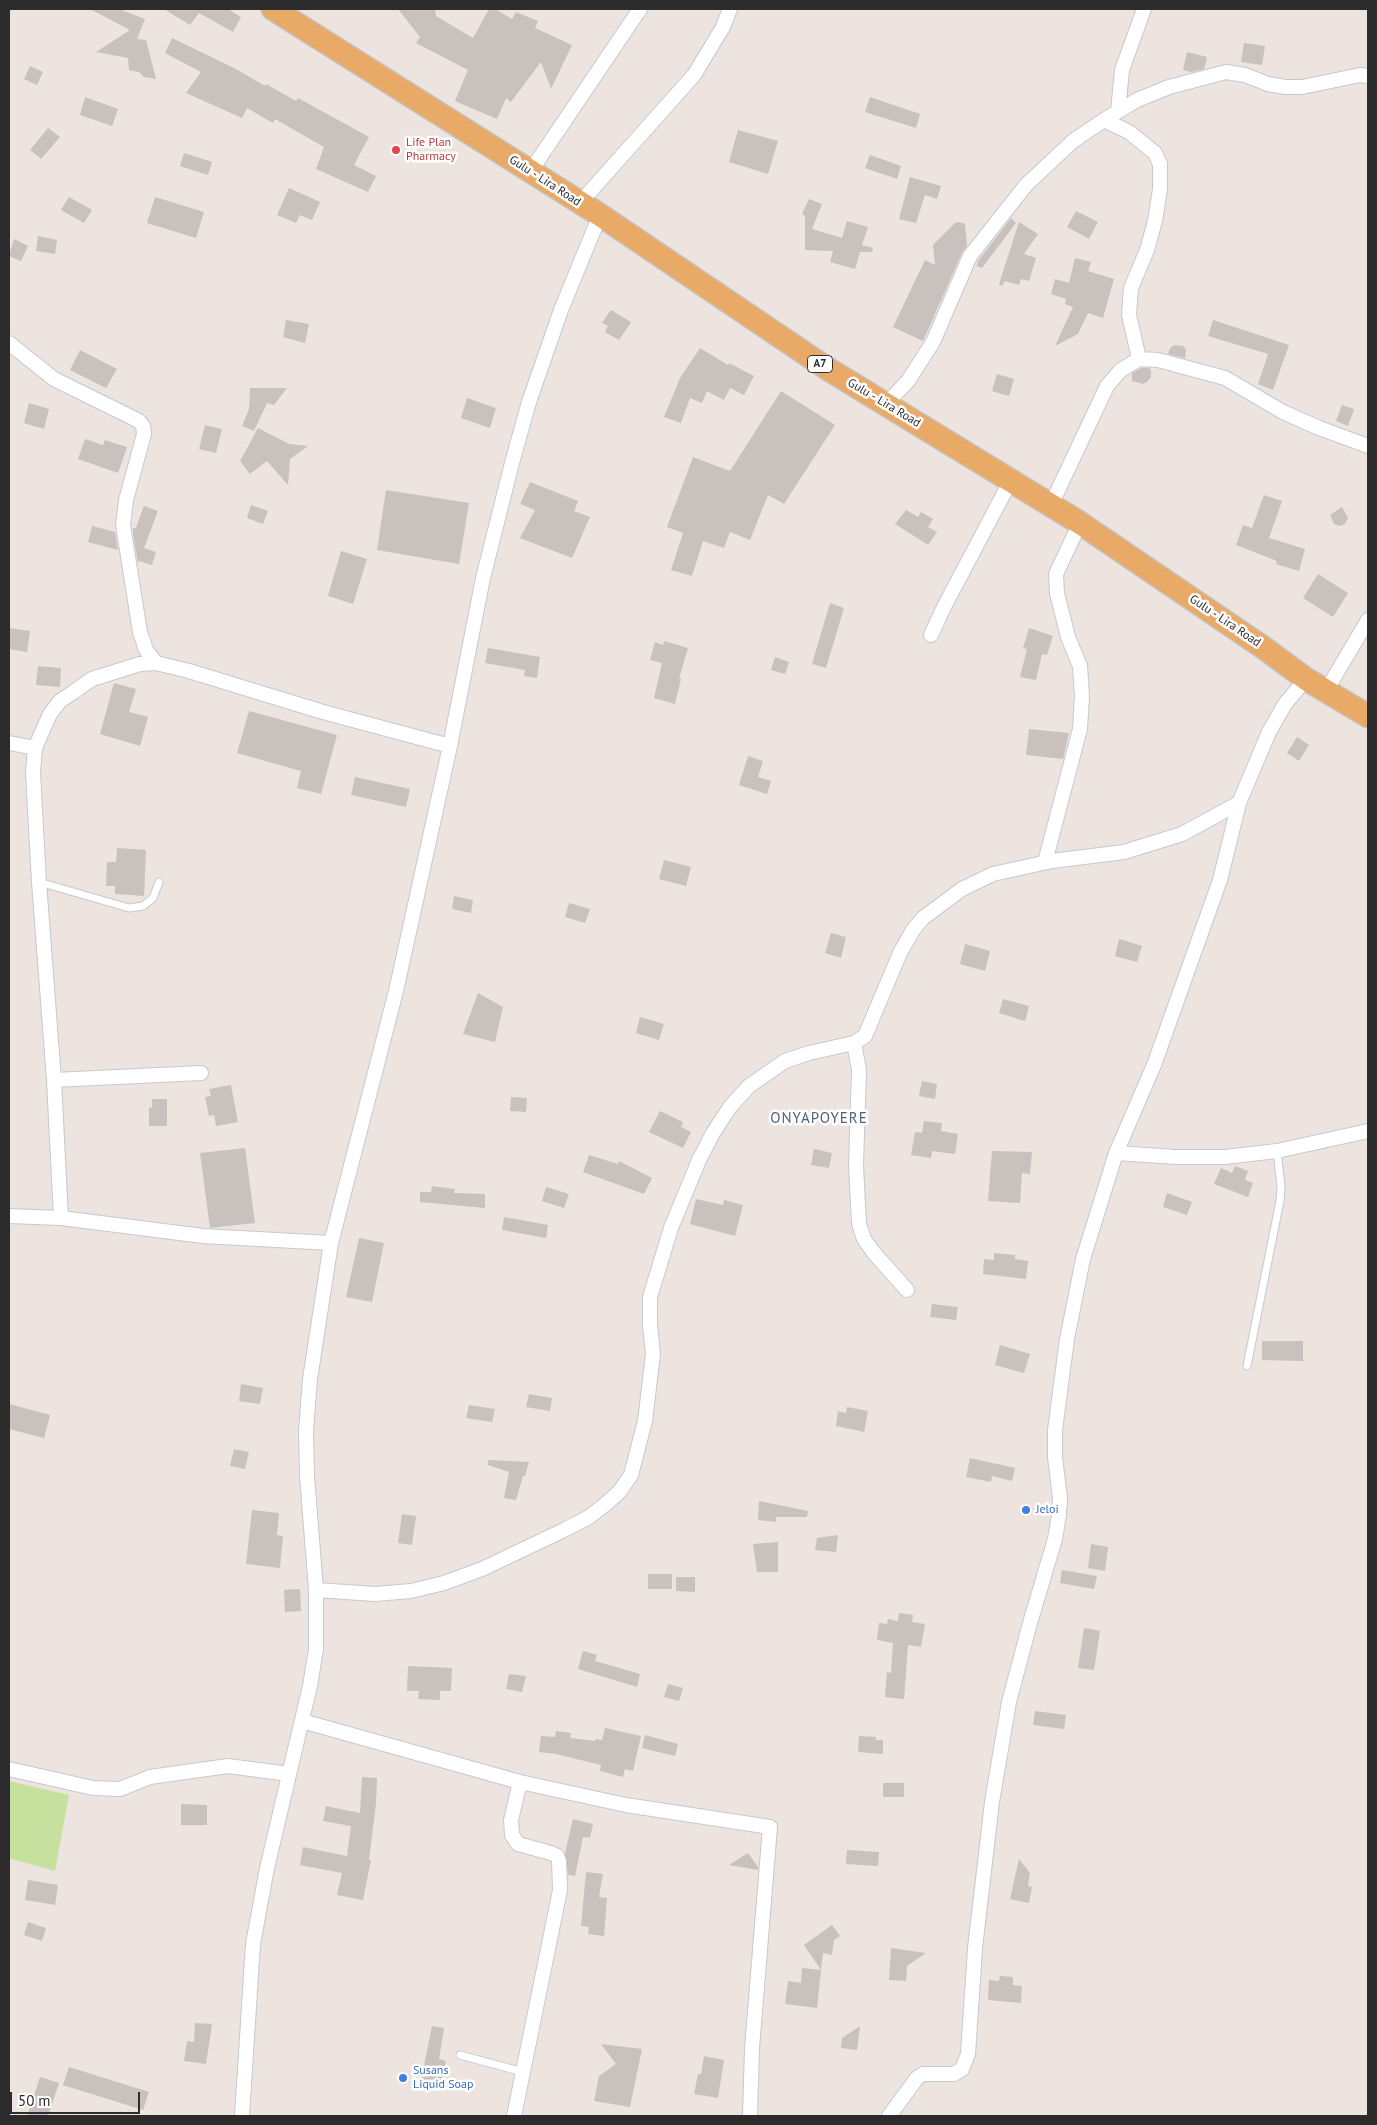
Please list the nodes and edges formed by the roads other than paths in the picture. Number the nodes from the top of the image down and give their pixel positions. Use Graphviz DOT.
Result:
graph roads {
  1 [pos="273,9"];
  2 [pos="640,9"];
  3 [pos="730,9"];
  4 [pos="1144,9"];
  5 [pos="1368,76"];
  6 [pos="1118,111"];
  7 [pos="1104,120"];
  8 [pos="530,172"];
  9 [pos="579,204"];
  10 [pos="600,215"];
  11 [pos="9,343"];
  12 [pos="1140,359"];
  13 [pos="886,404"];
  14 [pos="1368,446"];
  15 [pos="1010,482"];
  16 [pos="1051,505"];
  17 [pos="1080,523"];
  18 [pos="1368,620"];
  19 [pos="931,636"];
  20 [pos="156,663"];
  21 [pos="1306,679"];
  22 [pos="1326,691"];
  23 [pos="1368,716"];
  24 [pos="9,742"];
  25 [pos="450,746"];
  26 [pos="34,748"];
  27 [pos="1239,803"];
  28 [pos="1045,862"];
  29 [pos="39,882"];
  30 [pos="159,882"];
  31 [pos="854,1044"];
  32 [pos="201,1073"];
  33 [pos="54,1080"];
  34 [pos="1368,1131"];
  35 [pos="1277,1151"];
  36 [pos="1116,1153"];
  37 [pos="9,1216"];
  38 [pos="61,1218"];
  39 [pos="331,1243"];
  40 [pos="907,1290"];
  41 [pos="1247,1366"];
  42 [pos="316,1590"];
  43 [pos="302,1721"];
  44 [pos="9,1768"];
  45 [pos="290,1774"];
  46 [pos="520,1782"];
  47 [pos="460,2055"];
  48 [pos="523,2072"];
  49 [pos="242,2116"];
  50 [pos="514,2116"];
  51 [pos="750,2116"];
  52 [pos="889,2116"];
  1 -- 8 [label="main road, Gulu - Lira Road / A7"];
  2 -- 8 [label="street"];
  3 -- 9 [label="street"];
  4 -- 6 [label="street"];
  5 -- 6 [label="street"];
  6 -- 7 [label="street"];
  7 -- 12 [label="street"];
  7 -- 13 [label="street"];
  8 -- 9 [label="main road, Gulu - Lira Road / A7"];
  9 -- 10 [label="main road, Gulu - Lira Road / A7"];
  10 -- 13 [label="main road, Gulu - Lira Road / A7"];
  10 -- 25 [label="street"];
  11 -- 20 [label="street"];
  12 -- 14 [label="street"];
  12 -- 16 [label="street"];
  13 -- 15 [label="main road, Gulu - Lira Road / A7"];
  15 -- 16 [label="main road, Gulu - Lira Road / A7"];
  15 -- 19 [label="street"];
  16 -- 17 [label="main road, Gulu - Lira Road / A7"];
  17 -- 21 [label="main road, Gulu - Lira Road / A7"];
  17 -- 28 [label="street"];
  18 -- 22 [label="street"];
  20 -- 25 [label="street"];
  20 -- 26 [label="street"];
  21 -- 22 [label="main road, Gulu - Lira Road / A7"];
  21 -- 27 [label="street"];
  22 -- 23 [label="main road, Gulu - Lira Road / A7"];
  24 -- 26 [label="street"];
  25 -- 39 [label="street"];
  26 -- 29 [label="street"];
  27 -- 28 [label="street"];
  27 -- 36 [label="street"];
  28 -- 31 [label="street"];
  29 -- 30 [label="lane"];
  29 -- 33 [label="street"];
  31 -- 40 [label="street"];
  31 -- 42 [label="street"];
  32 -- 33 [label="street"];
  33 -- 38 [label="street"];
  34 -- 35 [label="street"];
  35 -- 36 [label="street"];
  35 -- 41 [label="lane"];
  36 -- 52 [label="street"];
  37 -- 38 [label="street"];
  38 -- 39 [label="street"];
  39 -- 42 [label="street"];
  42 -- 43 [label="street"];
  43 -- 45 [label="street"];
  43 -- 46 [label="street"];
  44 -- 45 [label="street"];
  45 -- 49 [label="street"];
  46 -- 48 [label="street"];
  46 -- 51 [label="street"];
  47 -- 48 [label="lane"];
  48 -- 50 [label="street"];
}
